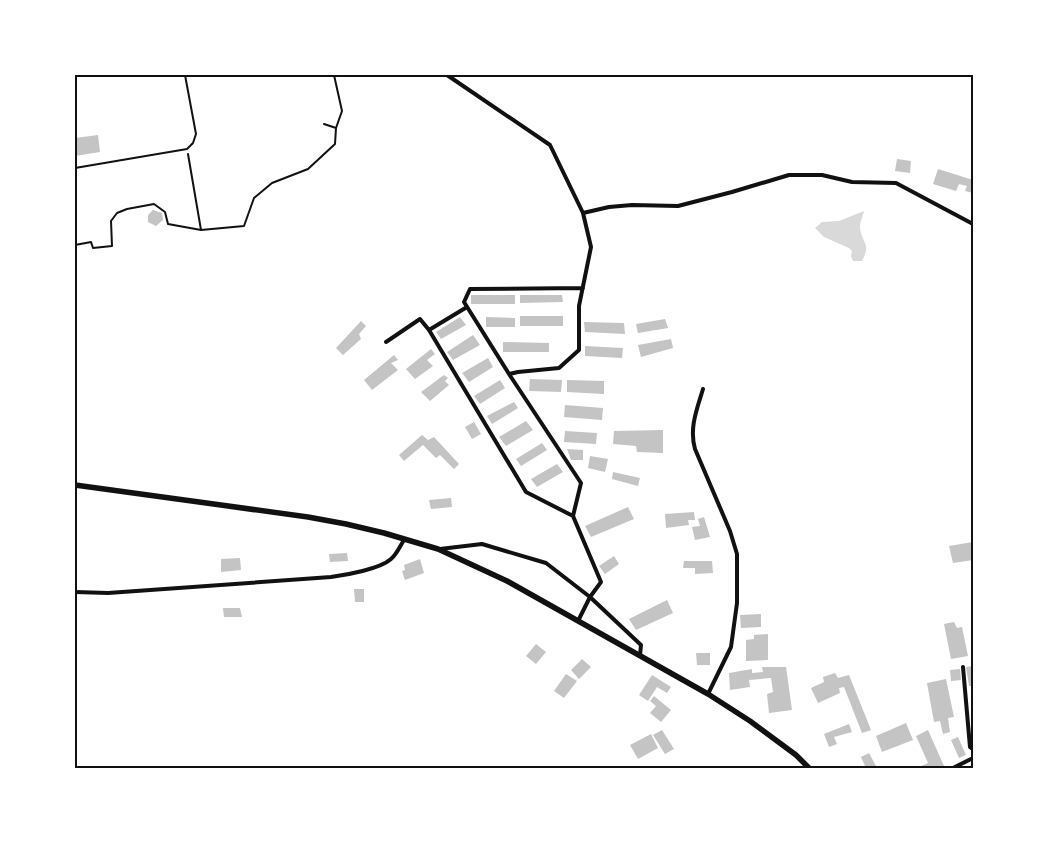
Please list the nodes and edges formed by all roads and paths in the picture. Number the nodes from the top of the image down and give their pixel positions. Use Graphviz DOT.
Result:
graph roads {
  1 [pos="185,75"];
  2 [pos="334,75"];
  3 [pos="446,75"];
  4 [pos="324,124"];
  5 [pos="336,128"];
  6 [pos="187,149"];
  7 [pos="75,168"];
  8 [pos="583,213"];
  9 [pos="973,224"];
  10 [pos="202,230"];
  11 [pos="75,245"];
  12 [pos="583,288"];
  13 [pos="467,307"];
  14 [pos="429,330"];
  15 [pos="386,342"];
  16 [pos="509,374"];
  17 [pos="703,389"];
  18 [pos="75,485"];
  19 [pos="573,516"];
  20 [pos="404,540"];
  21 [pos="438,549"];
  22 [pos="75,592"];
  23 [pos="590,597"];
  24 [pos="578,621"];
  25 [pos="640,655"];
  26 [pos="963,667"];
  27 [pos="708,694"];
  28 [pos="973,749"];
  29 [pos="973,758"];
  30 [pos="810,768"];
  31 [pos="953,768"];
  1 -- 6 [label="lane"];
  2 -- 5 [label="path"];
  3 -- 8 [label="street"];
  4 -- 5 [label="path"];
  5 -- 10 [label="path"];
  6 -- 7 [label="lane"];
  6 -- 10 [label="path"];
  8 -- 9 [label="street"];
  8 -- 12 [label="street"];
  10 -- 11 [label="path"];
  12 -- 13 [label="street"];
  12 -- 16 [label="street"];
  13 -- 14 [label="street"];
  13 -- 16 [label="street"];
  14 -- 15 [label="street"];
  14 -- 19 [label="street"];
  16 -- 19 [label="street"];
  17 -- 27 [label="street"];
  18 -- 20 [label="main road"];
  19 -- 23 [label="street"];
  20 -- 21 [label="main road"];
  20 -- 22 [label="street"];
  21 -- 23 [label="street"];
  21 -- 24 [label="main road"];
  23 -- 24 [label="street"];
  23 -- 25 [label="street"];
  24 -- 25 [label="main road"];
  25 -- 27 [label="main road"];
  26 -- 28 [label="street"];
  27 -- 30 [label="main road"];
  29 -- 31 [label="street"];
}
